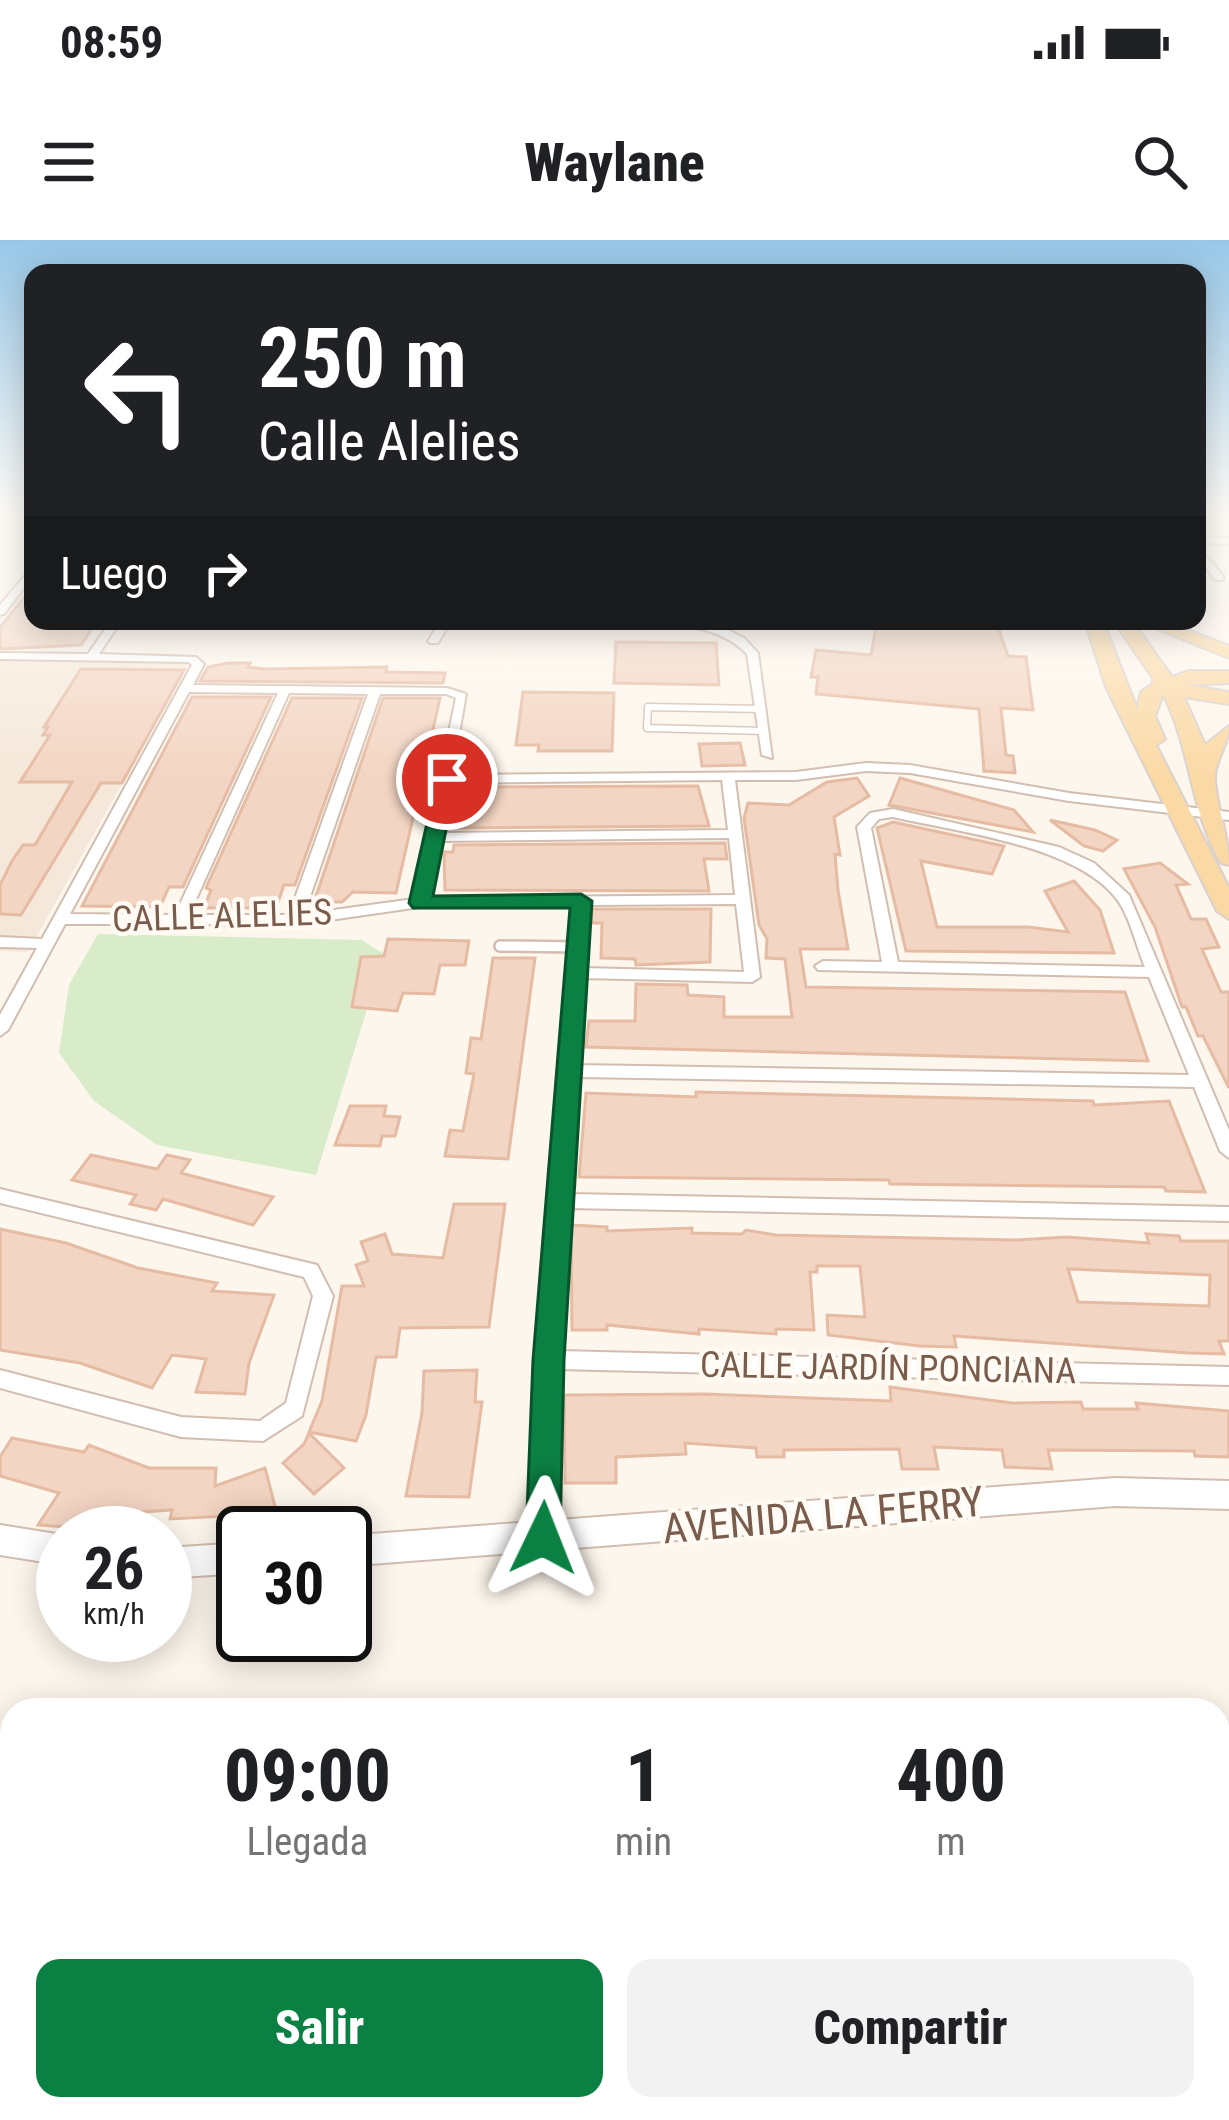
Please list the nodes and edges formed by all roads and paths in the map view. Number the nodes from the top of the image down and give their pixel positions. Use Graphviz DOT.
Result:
graph roads {
  1 [pos="110,630"];
  2 [pos="441,630"];
  3 [pos="722,630"];
  4 [pos="1097,630"];
  5 [pos="1112,630"];
  6 [pos="1131,630"];
  7 [pos="1171,630"];
  8 [pos="434,641"];
  9 [pos="1229,652"];
  10 [pos="0,656"];
  11 [pos="92,657"];
  12 [pos="1229,677"];
  13 [pos="1170,684"];
  14 [pos="183,688"];
  15 [pos="284,689"];
  16 [pos="375,691"];
  17 [pos="1229,698"];
  18 [pos="761,709"];
  19 [pos="764,731"];
  20 [pos="1229,732"];
  21 [pos="768,754"];
  22 [pos="1156,761"];
  23 [pos="728,776"];
  24 [pos="1203,777"];
  25 [pos="447,779"];
  26 [pos="1180,808"];
  27 [pos="1219,814"];
  28 [pos="736,834"];
  29 [pos="434,837"];
  30 [pos="1229,858"];
  31 [pos="744,899"];
  32 [pos="581,901"];
  33 [pos="420,903"];
  34 [pos="1229,911"];
  35 [pos="59,920"];
  36 [pos="295,920"];
  37 [pos="179,922"];
  38 [pos="0,942"];
  39 [pos="46,944"];
  40 [pos="500,946"];
  41 [pos="578,947"];
  42 [pos="823,966"];
  43 [pos="891,968"];
  44 [pos="1155,972"];
  45 [pos="576,973"];
  46 [pos="0,1030"];
  47 [pos="569,1070"];
  48 [pos="1200,1082"];
  49 [pos="1229,1151"];
  50 [pos="0,1196"];
  51 [pos="560,1201"];
  52 [pos="1229,1214"];
  53 [pos="548,1360"];
  54 [pos="1229,1376"];
  55 [pos="0,1379"];
  56 [pos="1229,1495"];
  57 [pos="543,1538"];
  58 [pos="0,1540"];
  59 [pos="36,1546"];
  60 [pos="372,1549"];
  1 -- 11 [label="street"];
  2 -- 8 [label="street"];
  3 -- 18 [label="street"];
  4 -- 22 [label="main road"];
  5 -- 13 [label="main road"];
  6 -- 13 [label="main road"];
  7 -- 9 [label="main road"];
  10 -- 11 [label="street"];
  11 -- 14 [label="street"];
  12 -- 13 [label="main road"];
  13 -- 17 [label="main road"];
  13 -- 22 [label="main road"];
  13 -- 24 [label="main road"];
  14 -- 15 [label="street"];
  14 -- 35 [label="street"];
  15 -- 16 [label="street"];
  15 -- 37 [label="street"];
  16 -- 25 [label="street"];
  16 -- 36 [label="street"];
  18 -- 19 [label="street"];
  18 -- 19 [label="lane"];
  19 -- 21 [label="street"];
  20 -- 24 [label="main road"];
  22 -- 26 [label="main road"];
  23 -- 25 [label="street"];
  23 -- 26 [label="street"];
  23 -- 28 [label="street"];
  24 -- 27 [label="main road"];
  25 -- 29 [label="street"];
  26 -- 27 [label="street"];
  26 -- 34 [label="main road"];
  27 -- 30 [label="main road"];
  28 -- 29 [label="street"];
  28 -- 31 [label="street"];
  29 -- 33 [label="street"];
  31 -- 32 [label="street, CALLE ALELIES"];
  31 -- 45 [label="street"];
  32 -- 33 [label="street, CALLE ALELIES"];
  32 -- 41 [label="street"];
  33 -- 36 [label="street, CALLE ALELIES"];
  35 -- 37 [label="street, CALLE ALELIES"];
  35 -- 39 [label="street"];
  36 -- 37 [label="street, CALLE ALELIES"];
  38 -- 39 [label="street"];
  39 -- 46 [label="street"];
  40 -- 41 [label="lane"];
  41 -- 45 [label="street"];
  42 -- 43 [label="street"];
  43 -- 44 [label="street"];
  43 -- 44 [label="street"];
  44 -- 48 [label="street"];
  45 -- 47 [label="street"];
  47 -- 48 [label="street"];
  47 -- 51 [label="street"];
  48 -- 49 [label="street"];
  50 -- 55 [label="street"];
  51 -- 52 [label="street"];
  51 -- 53 [label="street"];
  53 -- 54 [label="street, CALLE JARDÍN PONCIANA"];
  53 -- 57 [label="street"];
  56 -- 57 [label="street, AVENIDA LA FERRY"];
  57 -- 60 [label="street, AVENIDA LA FERRY"];
  58 -- 59 [label="street"];
}
